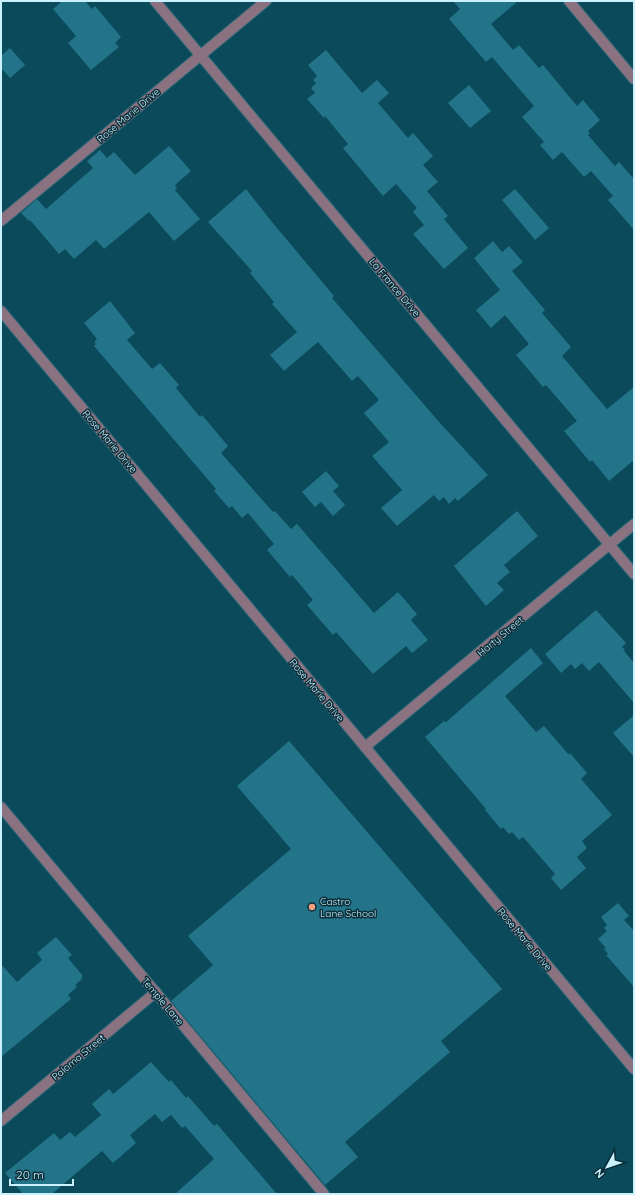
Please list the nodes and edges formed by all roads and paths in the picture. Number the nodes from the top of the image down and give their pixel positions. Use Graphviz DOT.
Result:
graph roads {
  1 [pos="155,1"];
  2 [pos="266,1"];
  3 [pos="569,1"];
  4 [pos="200,55"];
  5 [pos="634,79"];
  6 [pos="1,221"];
  7 [pos="1,311"];
  8 [pos="634,524"];
  9 [pos="609,544"];
  10 [pos="634,574"];
  11 [pos="365,747"];
  12 [pos="1,807"];
  13 [pos="156,992"];
  14 [pos="634,1069"];
  15 [pos="1,1121"];
  16 [pos="324,1194"];
  1 -- 4 [label="street, La France Drive"];
  2 -- 4 [label="street, Rose Marie Drive"];
  3 -- 5 [label="street"];
  4 -- 6 [label="street, Rose Marie Drive"];
  4 -- 9 [label="street, La France Drive"];
  7 -- 11 [label="street, Rose Marie Drive"];
  8 -- 9 [label="street, Harty Street"];
  9 -- 10 [label="street, La France Drive"];
  9 -- 11 [label="street, Harty Street"];
  11 -- 14 [label="street, Rose Marie Drive"];
  12 -- 13 [label="street, Temple Lane"];
  13 -- 15 [label="street, Paloma Street"];
  13 -- 16 [label="street, Temple Lane"];
}
